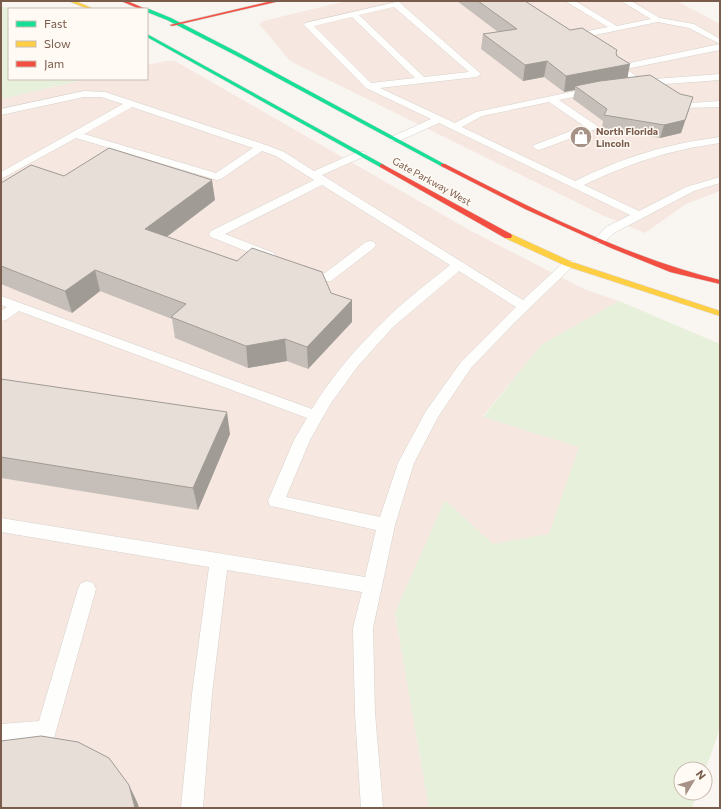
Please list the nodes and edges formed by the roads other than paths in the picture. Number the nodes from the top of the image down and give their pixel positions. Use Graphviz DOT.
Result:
graph roads {
  1 [pos="71,1"];
  2 [pos="123,1"];
  3 [pos="278,1"];
  4 [pos="408,1"];
  5 [pos="569,1"];
  6 [pos="625,1"];
  7 [pos="396,4"];
  8 [pos="89,8"];
  9 [pos="141,8"];
  10 [pos="148,10"];
  11 [pos="353,14"];
  12 [pos="658,20"];
  13 [pos="178,24"];
  14 [pos="166,26"];
  15 [pos="615,28"];
  16 [pos="149,32"];
  17 [pos="561,34"];
  18 [pos="720,42"];
  19 [pos="720,47"];
  20 [pos="720,77"];
  21 [pos="422,80"];
  22 [pos="656,82"];
  23 [pos="640,83"];
  24 [pos="628,84"];
  25 [pos="369,86"];
  26 [pos="605,88"];
  27 [pos="551,98"];
  28 [pos="132,103"];
  29 [pos="720,104"];
  30 [pos="1,112"];
  31 [pos="438,119"];
  32 [pos="454,127"];
  33 [pos="76,135"];
  34 [pos="395,139"];
  35 [pos="720,140"];
  36 [pos="262,147"];
  37 [pos="538,147"];
  38 [pos="361,154"];
  39 [pos="1,176"];
  40 [pos="319,178"];
  41 [pos="720,180"];
  42 [pos="575,185"];
  43 [pos="639,215"];
  44 [pos="597,242"];
  45 [pos="370,245"];
  46 [pos="278,259"];
  47 [pos="572,262"];
  48 [pos="292,264"];
  49 [pos="458,265"];
  50 [pos="720,282"];
  51 [pos="1,300"];
  52 [pos="18,306"];
  53 [pos="524,306"];
  54 [pos="720,314"];
  55 [pos="1,318"];
  56 [pos="316,416"];
  57 [pos="1,525"];
  58 [pos="386,525"];
  59 [pos="219,561"];
  60 [pos="372,586"];
  61 [pos="87,589"];
  62 [pos="1,734"];
  63 [pos="192,808"];
  64 [pos="372,808"];
  1 -- 8 [label="main road"];
  2 -- 9 [label="main road"];
  3 -- 13 [label="main road"];
  4 -- 7 [label="lane"];
  5 -- 15 [label="lane"];
  6 -- 12 [label="lane"];
  7 -- 11 [label="lane"];
  7 -- 21 [label="lane"];
  10 -- 13 [label="main road, Gate Parkway West"];
  11 -- 21 [label="lane"];
  11 -- 25 [label="lane"];
  12 -- 15 [label="lane"];
  12 -- 18 [label="lane"];
  13 -- 14 [label="main road"];
  13 -- 34 [label="main road, Gate Parkway West"];
  15 -- 17 [label="lane"];
  16 -- 38 [label="main road, Gate Parkway West"];
  19 -- 23 [label="lane"];
  20 -- 22 [label="lane"];
  21 -- 25 [label="lane"];
  22 -- 23 [label="lane"];
  22 -- 29 [label="lane"];
  23 -- 24 [label="lane"];
  25 -- 31 [label="lane"];
  26 -- 27 [label="lane"];
  27 -- 32 [label="lane"];
  27 -- 37 [label="lane"];
  28 -- 30 [label="lane"];
  28 -- 33 [label="lane"];
  28 -- 36 [label="lane"];
  31 -- 32 [label="lane"];
  31 -- 34 [label="lane"];
  32 -- 42 [label="lane"];
  33 -- 36 [label="lane"];
  33 -- 39 [label="lane"];
  34 -- 38 [label="main road"];
  34 -- 44 [label="main road, Gate Parkway West"];
  35 -- 42 [label="lane"];
  36 -- 40 [label="lane"];
  38 -- 40 [label="lane"];
  38 -- 47 [label="main road, Gate Parkway West"];
  40 -- 46 [label="lane"];
  40 -- 49 [label="lane"];
  41 -- 43 [label="lane"];
  42 -- 43 [label="lane"];
  43 -- 44 [label="lane"];
  44 -- 50 [label="main road, Gate Parkway West"];
  45 -- 48 [label="lane"];
  47 -- 53 [label="lane"];
  47 -- 54 [label="main road, Gate Parkway West"];
  49 -- 53 [label="lane"];
  49 -- 56 [label="lane"];
  51 -- 52 [label="lane"];
  52 -- 55 [label="lane"];
  52 -- 56 [label="lane"];
  53 -- 58 [label="lane"];
  56 -- 58 [label="lane"];
  57 -- 59 [label="lane"];
  58 -- 60 [label="lane"];
  59 -- 60 [label="lane"];
  59 -- 63 [label="lane"];
  60 -- 64 [label="lane"];
  61 -- 62 [label="lane"];
}
